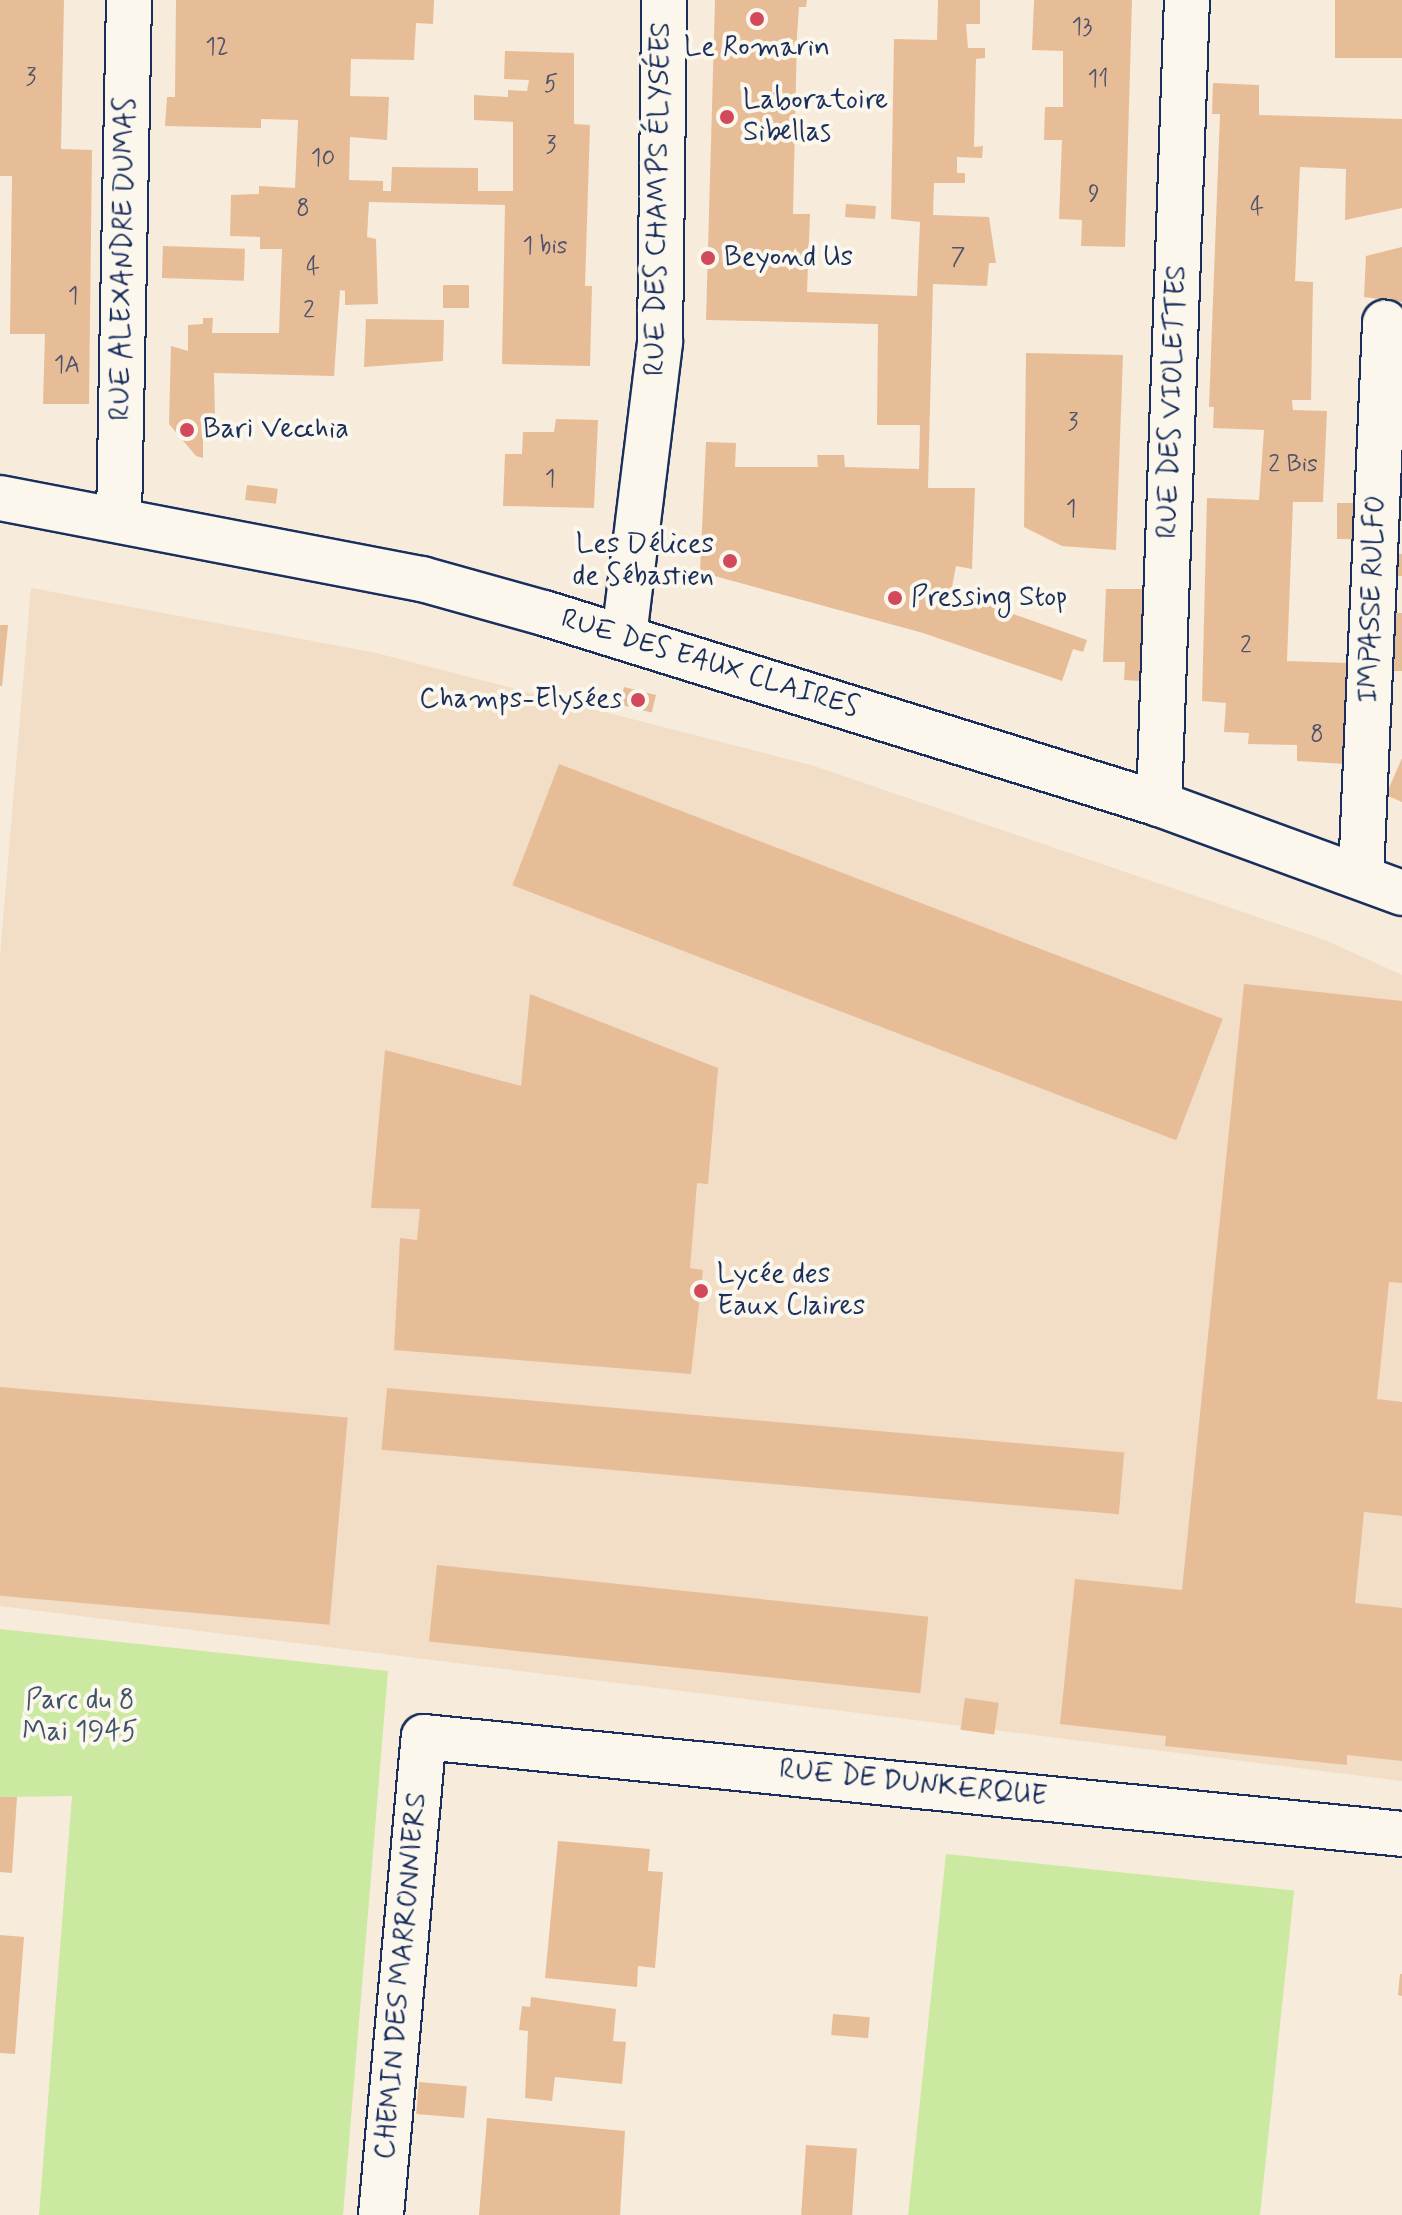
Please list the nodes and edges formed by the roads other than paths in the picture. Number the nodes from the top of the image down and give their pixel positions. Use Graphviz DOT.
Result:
graph roads {
  1 [pos="129,0"];
  2 [pos="664,0"];
  3 [pos="1187,0"];
  4 [pos="1385,323"];
  5 [pos="0,498"];
  6 [pos="119,519"];
  7 [pos="624,636"];
  8 [pos="1159,804"];
  9 [pos="1361,875"];
  10 [pos="1402,893"];
  11 [pos="424,1737"];
  12 [pos="1402,1834"];
  13 [pos="381,2215"];
  1 -- 6 [label="street, RUE ALEXANDRE DUMAS"];
  2 -- 7 [label="street, RUE DES CHAMPS ÉLYSÉES"];
  3 -- 8 [label="street, RUE DES VIOLETTES"];
  4 -- 9 [label="street, IMPASSE RULFO"];
  5 -- 6 [label="street, RUE DES EAUX CLAIRES"];
  6 -- 7 [label="street, RUE DES EAUX CLAIRES"];
  7 -- 8 [label="street, RUE DES EAUX CLAIRES"];
  8 -- 9 [label="street, RUE DES EAUX CLAIRES"];
  9 -- 10 [label="street, RUE DES EAUX CLAIRES"];
  11 -- 12 [label="street, RUE DE DUNKERQUE"];
  11 -- 13 [label="street, CHEMIN DES MARRONNIERS"];
}
